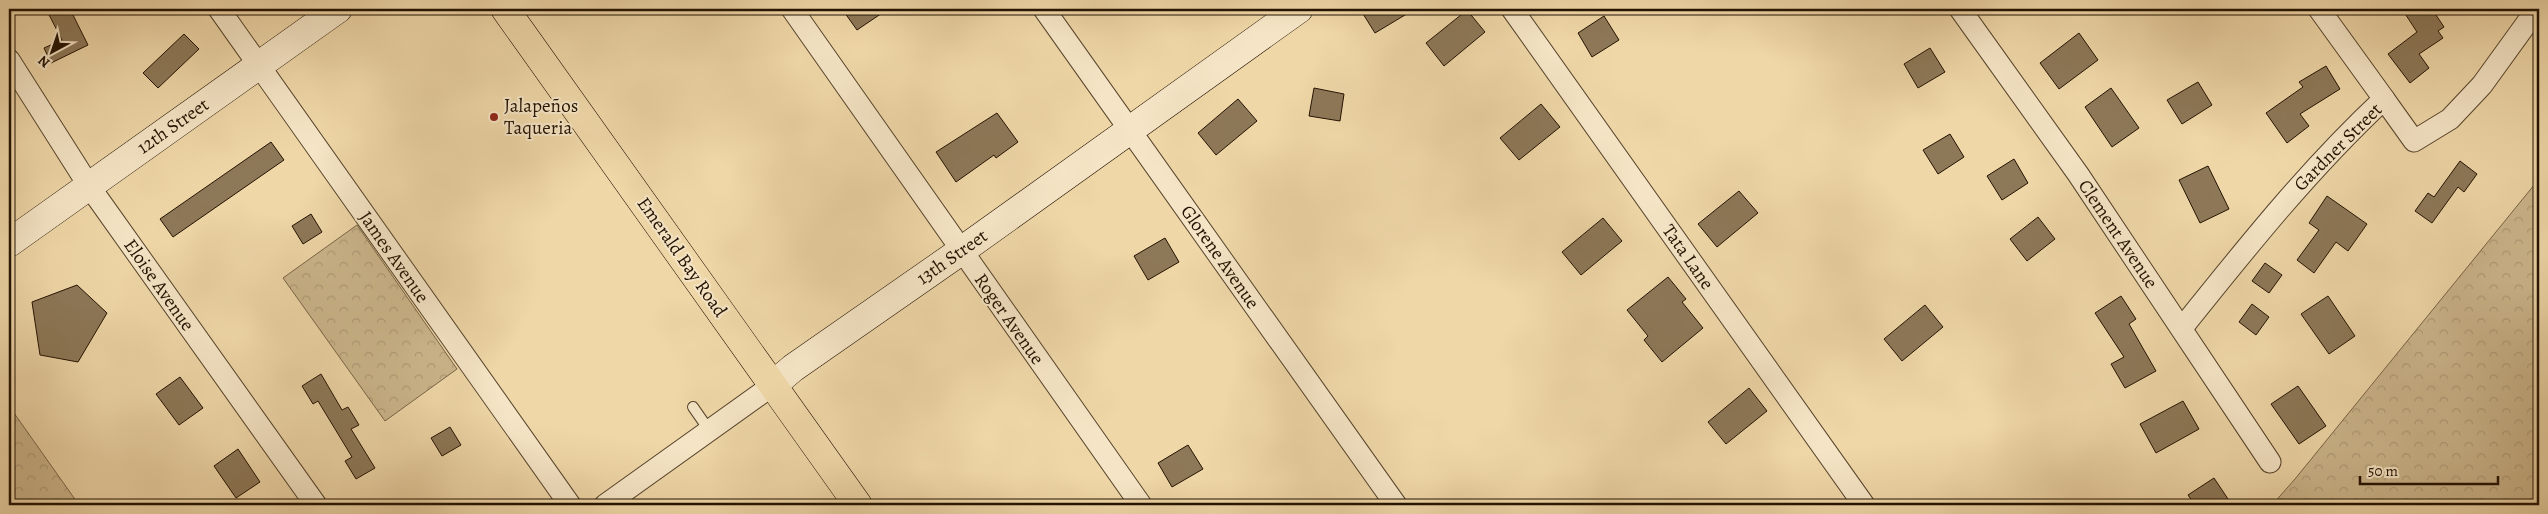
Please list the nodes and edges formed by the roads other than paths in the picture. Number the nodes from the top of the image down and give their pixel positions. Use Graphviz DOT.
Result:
graph roads {
  1 [pos="218,9"];
  2 [pos="338,9"];
  3 [pos="505,9"];
  4 [pos="792,9"];
  5 [pos="1044,9"];
  6 [pos="1299,9"];
  7 [pos="1512,9"];
  8 [pos="1960,9"];
  9 [pos="2319,9"];
  10 [pos="2537,9"];
  11 [pos="9,60"];
  12 [pos="257,66"];
  13 [pos="2384,99"];
  14 [pos="1131,130"];
  15 [pos="89,186"];
  16 [pos="9,243"];
  17 [pos="961,251"];
  18 [pos="2182,328"];
  19 [pos="773,386"];
  20 [pos="693,407"];
  21 [pos="709,430"];
  22 [pos="2270,462"];
  23 [pos="316,505"];
  24 [pos="570,505"];
  25 [pos="605,505"];
  26 [pos="858,505"];
  27 [pos="1141,505"];
  28 [pos="1396,505"];
  29 [pos="1864,505"];
  1 -- 12 [label="street, James Avenue"];
  2 -- 12 [label="street, 12th Street"];
  3 -- 19 [label="main road, Emerald Bay Road"];
  4 -- 17 [label="street, Roger Avenue"];
  5 -- 14 [label="street, Glorene Avenue"];
  6 -- 14 [label="street, 13th Street"];
  7 -- 29 [label="street, Tata Lane"];
  8 -- 18 [label="street, Clement Avenue"];
  9 -- 13 [label="street"];
  10 -- 13 [label="street, Gardner Street"];
  11 -- 15 [label="street, Eloise Avenue"];
  12 -- 15 [label="street, 12th Street"];
  12 -- 24 [label="street, James Avenue"];
  13 -- 18 [label="street, Gardner Street"];
  14 -- 17 [label="street, 13th Street"];
  14 -- 28 [label="street, Glorene Avenue"];
  15 -- 16 [label="street, 12th Street"];
  15 -- 23 [label="street, Eloise Avenue"];
  17 -- 19 [label="street, 13th Street"];
  17 -- 27 [label="street, Roger Avenue"];
  18 -- 22 [label="street, Clement Avenue"];
  19 -- 21 [label="street, 13th Street"];
  19 -- 26 [label="main road, Emerald Bay Road"];
  20 -- 21 [label="lane"];
  21 -- 25 [label="street, 13th Street"];
}
